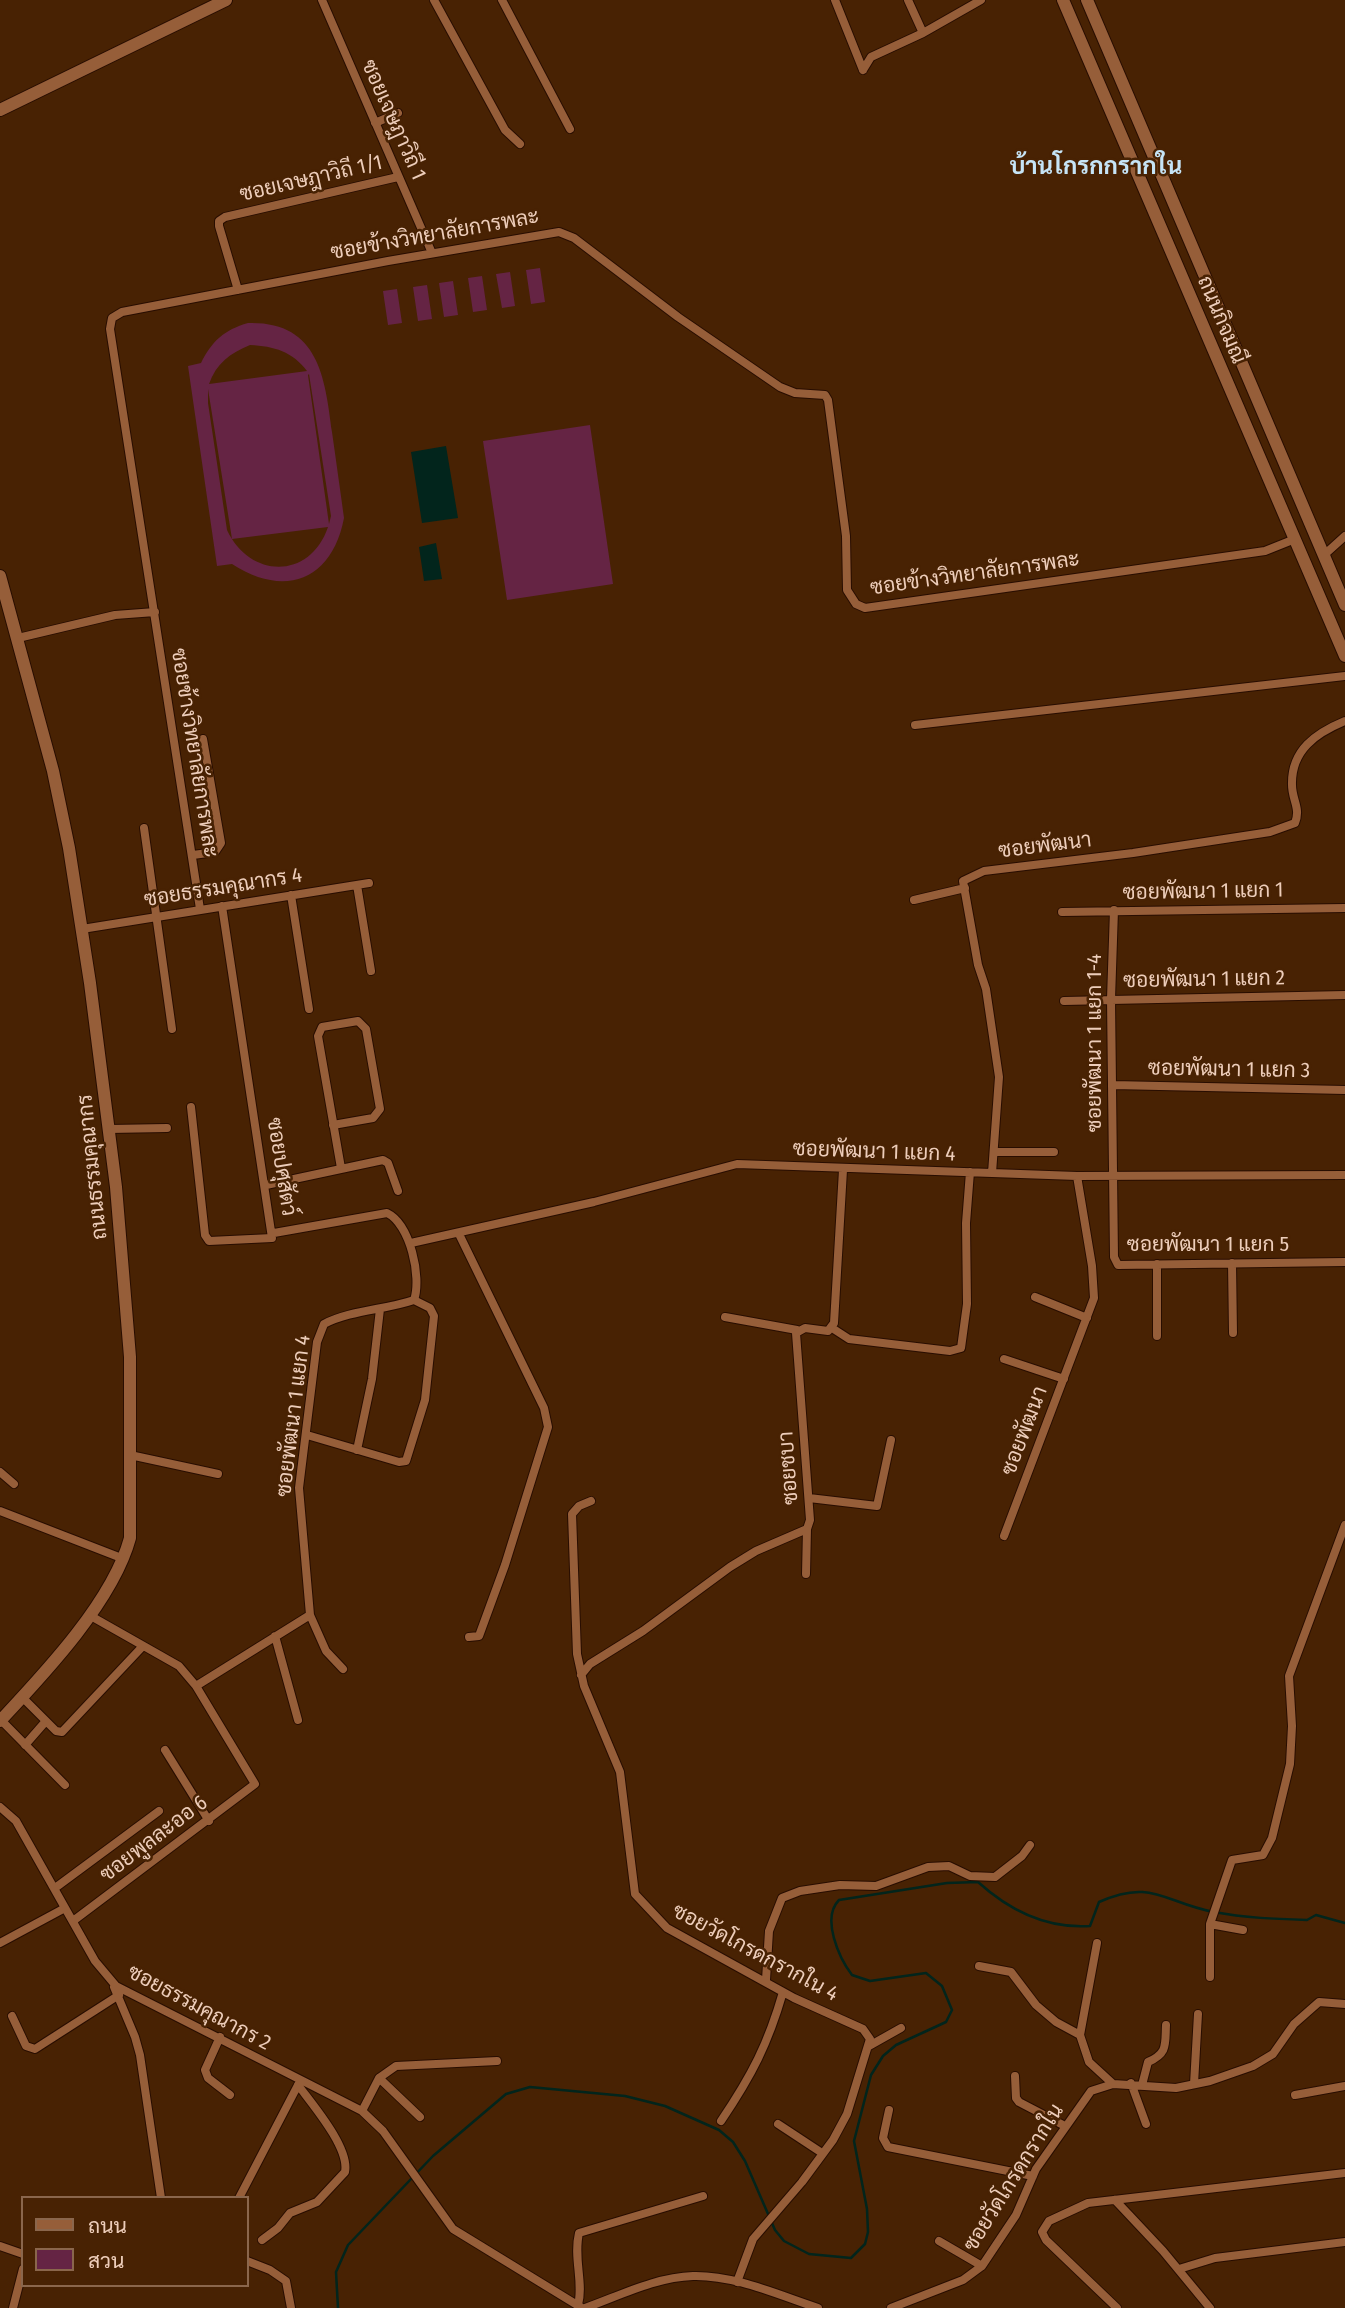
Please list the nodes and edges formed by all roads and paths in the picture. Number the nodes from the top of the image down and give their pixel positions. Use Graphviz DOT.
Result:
graph roads {
  1 [pos="226,0"];
  2 [pos="321,0"];
  3 [pos="434,0"];
  4 [pos="502,0"];
  5 [pos="835,0"];
  6 [pos="908,0"];
  7 [pos="981,0"];
  8 [pos="1063,0"];
  9 [pos="1087,0"];
  10 [pos="923,33"];
  11 [pos="0,110"];
  12 [pos="398,113"];
  13 [pos="375,122"];
  14 [pos="570,129"];
  15 [pos="520,144"];
  16 [pos="398,177"];
  17 [pos="432,253"];
  18 [pos="238,289"];
  19 [pos="1345,536"];
  20 [pos="1295,539"];
  21 [pos="1324,555"];
  22 [pos="0,576"];
  23 [pos="1345,605"];
  24 [pos="155,612"];
  25 [pos="18,638"];
  26 [pos="1345,656"];
  27 [pos="1345,676"];
  28 [pos="1345,721"];
  29 [pos="915,725"];
  30 [pos="204,738"];
  31 [pos="144,828"];
  32 [pos="193,855"];
  33 [pos="369,883"];
  34 [pos="357,885"];
  35 [pos="965,888"];
  36 [pos="290,895"];
  37 [pos="914,900"];
  38 [pos="222,905"];
  39 [pos="1345,908"];
  40 [pos="200,909"];
  41 [pos="1114,910"];
  42 [pos="1062,912"];
  43 [pos="158,915"];
  44 [pos="82,929"];
  45 [pos="371,971"];
  46 [pos="1345,995"];
  47 [pos="1111,999"];
  48 [pos="1064,1001"];
  49 [pos="309,1009"];
  50 [pos="172,1029"];
  51 [pos="1113,1085"];
  52 [pos="1345,1090"];
  53 [pos="191,1108"];
  54 [pos="333,1125"];
  55 [pos="167,1128"];
  56 [pos="109,1129"];
  57 [pos="994,1152"];
  58 [pos="1054,1152"];
  59 [pos="341,1168"];
  60 [pos="843,1170"];
  61 [pos="970,1172"];
  62 [pos="992,1173"];
  63 [pos="1113,1175"];
  64 [pos="1345,1175"];
  65 [pos="1077,1176"];
  66 [pos="266,1185"];
  67 [pos="398,1191"];
  68 [pos="274,1233"];
  69 [pos="459,1234"];
  70 [pos="411,1242"];
  71 [pos="1345,1262"];
  72 [pos="1232,1263"];
  73 [pos="1157,1264"];
  74 [pos="1035,1297"];
  75 [pos="414,1300"];
  76 [pos="380,1310"];
  77 [pos="724,1317"];
  78 [pos="1087,1318"];
  79 [pos="832,1328"];
  80 [pos="797,1329"];
  81 [pos="1233,1333"];
  82 [pos="1157,1336"];
  83 [pos="1004,1359"];
  84 [pos="1064,1379"];
  85 [pos="307,1435"];
  86 [pos="891,1440"];
  87 [pos="357,1450"];
  88 [pos="130,1455"];
  89 [pos="0,1472"];
  90 [pos="218,1474"];
  91 [pos="15,1484"];
  92 [pos="809,1498"];
  93 [pos="592,1501"];
  94 [pos="0,1511"];
  95 [pos="1345,1525"];
  96 [pos="807,1530"];
  97 [pos="1004,1536"];
  98 [pos="124,1559"];
  99 [pos="806,1574"];
  100 [pos="89,1615"];
  101 [pos="310,1615"];
  102 [pos="275,1636"];
  103 [pos="469,1637"];
  104 [pos="142,1647"];
  105 [pos="343,1669"];
  106 [pos="581,1673"];
  107 [pos="196,1686"];
  108 [pos="22,1697"];
  109 [pos="0,1720"];
  110 [pos="298,1720"];
  111 [pos="46,1721"];
  112 [pos="25,1745"];
  113 [pos="165,1750"];
  114 [pos="65,1785"];
  115 [pos="0,1808"];
  116 [pos="159,1811"];
  117 [pos="209,1821"];
  118 [pos="1030,1845"];
  119 [pos="55,1888"];
  120 [pos="65,1908"];
  121 [pos="73,1921"];
  122 [pos="1210,1924"];
  123 [pos="1243,1930"];
  124 [pos="0,1943"];
  125 [pos="1097,1943"];
  126 [pos="979,1966"];
  127 [pos="107,1977"];
  128 [pos="1210,1977"];
  129 [pos="766,1980"];
  130 [pos="783,1992"];
  131 [pos="119,1995"];
  132 [pos="1345,2004"];
  133 [pos="1198,2014"];
  134 [pos="12,2016"];
  135 [pos="1166,2025"];
  136 [pos="901,2028"];
  137 [pos="1080,2035"];
  138 [pos="220,2037"];
  139 [pos="869,2046"];
  140 [pos="497,2061"];
  141 [pos="1015,2076"];
  142 [pos="379,2078"];
  143 [pos="299,2082"];
  144 [pos="1131,2083"];
  145 [pos="1113,2084"];
  146 [pos="1194,2084"];
  147 [pos="1142,2085"];
  148 [pos="1345,2086"];
  149 [pos="230,2095"];
  150 [pos="1295,2095"];
  151 [pos="889,2110"];
  152 [pos="362,2111"];
  153 [pos="420,2117"];
  154 [pos="721,2120"];
  155 [pos="778,2124"];
  156 [pos="1146,2124"];
  157 [pos="1065,2126"];
  158 [pos="822,2153"];
  159 [pos="1345,2173"];
  160 [pos="1033,2176"];
  161 [pos="161,2196"];
  162 [pos="240,2196"];
  163 [pos="703,2196"];
  164 [pos="1115,2200"];
  165 [pos="262,2240"];
  166 [pos="939,2241"];
  167 [pos="1345,2242"];
  168 [pos="0,2246"];
  169 [pos="21,2253"];
  170 [pos="248,2261"];
  171 [pos="1179,2269"];
  172 [pos="976,2271"];
  173 [pos="21,2277"];
  174 [pos="737,2282"];
  175 [pos="581,2307"];
  176 [pos="13,2308"];
  177 [pos="291,2308"];
  178 [pos="815,2308"];
  179 [pos="891,2308"];
  180 [pos="1117,2308"];
  181 [pos="1210,2308"];
  1 -- 11 [label="street"];
  2 -- 13 [label="street, ซอยเจษฎาวิถี 1"];
  3 -- 15 [label="street"];
  4 -- 14 [label="street"];
  5 -- 10 [label="street"];
  6 -- 10 [label="street"];
  7 -- 10 [label="street"];
  8 -- 20 [label="street, ถนนกิจมณี"];
  9 -- 21 [label="street, ถนนกิจมณี"];
  12 -- 13 [label="street"];
  13 -- 16 [label="street, ซอยเจษฎาวิถี 1"];
  16 -- 17 [label="street, ซอยเจษฎาวิถี 1"];
  16 -- 18 [label="street, ซอยเจษฎาวิถี 1/1"];
  17 -- 18 [label="street, ซอยข้างวิทยาลัยการพละ"];
  17 -- 20 [label="street, ซอยข้างวิทยาลัยการพละ"];
  18 -- 24 [label="street, ซอยข้างวิทยาลัยการพละ"];
  19 -- 21 [label="street"];
  20 -- 26 [label="street, ถนนกิจมณี"];
  21 -- 23 [label="street, ถนนกิจมณี"];
  22 -- 25 [label="street, ถนนธรรมคุณากร"];
  24 -- 25 [label="street"];
  24 -- 32 [label="street, ซอยข้างวิทยาลัยการพละ"];
  25 -- 44 [label="street, ถนนธรรมคุณากร"];
  27 -- 29 [label="street"];
  28 -- 35 [label="street, ซอยพัฒนา"];
  30 -- 32 [label="street"];
  31 -- 43 [label="street"];
  32 -- 40 [label="street, ซอยข้างวิทยาลัยการพละ"];
  33 -- 34 [label="street, ซอยธรรมคุณากร 4"];
  34 -- 36 [label="street, ซอยธรรมคุณากร 4"];
  34 -- 45 [label="street"];
  35 -- 37 [label="street"];
  35 -- 57 [label="street"];
  36 -- 38 [label="street, ซอยธรรมคุณากร 4"];
  36 -- 49 [label="street"];
  38 -- 40 [label="street, ซอยธรรมคุณากร 4"];
  38 -- 66 [label="street, ซอยปศุสัตว์"];
  39 -- 41 [label="street, ซอยพัฒนา 1 แยก 1"];
  40 -- 43 [label="street, ซอยธรรมคุณากร 4"];
  41 -- 42 [label="street, ซอยพัฒนา 1 แยก 1"];
  41 -- 47 [label="street, ซอยพัฒนา 1 แยก 1-4"];
  43 -- 44 [label="street, ซอยธรรมคุณากร 4"];
  43 -- 50 [label="street"];
  44 -- 56 [label="street, ถนนธรรมคุณากร"];
  46 -- 47 [label="street, ซอยพัฒนา 1 แยก 2"];
  47 -- 48 [label="street, ซอยพัฒนา 1 แยก 2"];
  47 -- 51 [label="street, ซอยพัฒนา 1 แยก 1-4"];
  51 -- 52 [label="street, ซอยพัฒนา 1 แยก 3"];
  51 -- 63 [label="street, ซอยพัฒนา 1 แยก 1-4"];
  53 -- 68 [label="street, ซอยปศุสัตว์"];
  54 -- 54 [label="street"];
  54 -- 59 [label="street"];
  55 -- 56 [label="street"];
  56 -- 88 [label="street, ถนนธรรมคุณากร"];
  57 -- 58 [label="street"];
  57 -- 62 [label="street"];
  59 -- 66 [label="street"];
  59 -- 67 [label="street"];
  60 -- 61 [label="street, ซอยพัฒนา 1 แยก 4"];
  60 -- 69 [label="street, ซอยพัฒนา 1 แยก 4"];
  60 -- 79 [label="street"];
  61 -- 62 [label="street, ซอยพัฒนา 1 แยก 4"];
  61 -- 79 [label="street"];
  62 -- 65 [label="street, ซอยพัฒนา 1 แยก 4"];
  63 -- 64 [label="street, ซอยพัฒนา 1 แยก 4"];
  63 -- 65 [label="street, ซอยพัฒนา 1 แยก 4"];
  63 -- 73 [label="street, ซอยพัฒนา 1 แยก 5"];
  65 -- 78 [label="street, ซอยพัฒนา"];
  66 -- 68 [label="street, ซอยปศุสัตว์"];
  68 -- 70 [label="street"];
  69 -- 70 [label="street, ซอยพัฒนา 1 แยก 4"];
  69 -- 103 [label="street"];
  70 -- 75 [label="street"];
  71 -- 72 [label="street, ซอยพัฒนา 1 แยก 5"];
  72 -- 73 [label="street, ซอยพัฒนา 1 แยก 5"];
  72 -- 81 [label="street"];
  73 -- 82 [label="street"];
  74 -- 78 [label="street"];
  75 -- 76 [label="street, ซอยพัฒนา 1 แยก 4"];
  75 -- 87 [label="street"];
  76 -- 85 [label="street, ซอยพัฒนา 1 แยก 4"];
  76 -- 87 [label="street"];
  77 -- 80 [label="street"];
  78 -- 84 [label="street, ซอยพัฒนา"];
  79 -- 80 [label="street"];
  80 -- 92 [label="street, ซอยชบา"];
  83 -- 84 [label="street"];
  84 -- 97 [label="street, ซอยพัฒนา"];
  85 -- 87 [label="street"];
  85 -- 101 [label="street, ซอยพัฒนา 1 แยก 4"];
  86 -- 92 [label="street"];
  88 -- 90 [label="street"];
  88 -- 98 [label="street, ถนนธรรมคุณากร"];
  89 -- 91 [label="street"];
  92 -- 96 [label="street, ซอยชบา"];
  93 -- 106 [label="street, ซอยวัดโกรดกรากใน 4"];
  94 -- 98 [label="street"];
  95 -- 122 [label="street"];
  96 -- 99 [label="street"];
  96 -- 106 [label="street, ซอยชบา"];
  98 -- 100 [label="street, ถนนธรรมคุณากร"];
  100 -- 104 [label="street"];
  100 -- 108 [label="street, ถนนธรรมคุณากร"];
  101 -- 102 [label="street"];
  101 -- 105 [label="street"];
  102 -- 107 [label="street"];
  102 -- 110 [label="street"];
  104 -- 107 [label="street"];
  104 -- 111 [label="street"];
  106 -- 129 [label="street, ซอยวัดโกรดกรากใน 4"];
  107 -- 117 [label="street, ซอยพูลละออ 6"];
  108 -- 109 [label="street, ถนนธรรมคุณากร"];
  108 -- 111 [label="street"];
  109 -- 112 [label="street"];
  111 -- 112 [label="street"];
  112 -- 114 [label="street"];
  113 -- 117 [label="street"];
  115 -- 119 [label="street, ซอยธรรมคุณากร 2"];
  116 -- 119 [label="street"];
  117 -- 121 [label="street, ซอยพูลละออ 6"];
  118 -- 129 [label="street"];
  119 -- 120 [label="street, ซอยธรรมคุณากร 2"];
  120 -- 121 [label="street, ซอยธรรมคุณากร 2"];
  120 -- 124 [label="street"];
  121 -- 127 [label="street, ซอยธรรมคุณากร 2"];
  122 -- 123 [label="street"];
  122 -- 128 [label="street"];
  125 -- 137 [label="street"];
  126 -- 137 [label="street"];
  127 -- 131 [label="street"];
  127 -- 138 [label="street, ซอยธรรมคุณากร 2"];
  129 -- 130 [label="street, ซอยวัดโกรดกรากใน 4"];
  130 -- 139 [label="street, ซอยวัดโกรดกรากใน 4"];
  130 -- 154 [label="street"];
  131 -- 134 [label="street"];
  131 -- 161 [label="street"];
  132 -- 146 [label="street, ซอยวัดโกรดกรากใน"];
  133 -- 146 [label="street"];
  135 -- 147 [label="street"];
  136 -- 139 [label="street"];
  137 -- 145 [label="street"];
  138 -- 143 [label="street, ซอยธรรมคุณากร 2"];
  138 -- 149 [label="street"];
  139 -- 158 [label="street"];
  140 -- 142 [label="street"];
  141 -- 157 [label="street"];
  142 -- 152 [label="street"];
  142 -- 153 [label="street"];
  143 -- 152 [label="street, ซอยธรรมคุณากร 2"];
  143 -- 162 [label="street"];
  143 -- 165 [label="street"];
  144 -- 145 [label="street, ซอยวัดโกรดกรากใน"];
  144 -- 147 [label="street, ซอยวัดโกรดกรากใน"];
  144 -- 156 [label="street"];
  145 -- 157 [label="street, ซอยวัดโกรดกรากใน"];
  146 -- 147 [label="street, ซอยวัดโกรดกรากใน"];
  148 -- 150 [label="street"];
  151 -- 160 [label="street"];
  152 -- 175 [label="street, ซอยธรรมคุณากร 2"];
  155 -- 158 [label="street"];
  157 -- 160 [label="street, ซอยวัดโกรดกรากใน"];
  158 -- 174 [label="street"];
  159 -- 164 [label="street"];
  160 -- 172 [label="street, ซอยวัดโกรดกรากใน"];
  163 -- 175 [label="street"];
  164 -- 171 [label="street"];
  164 -- 180 [label="street"];
  166 -- 172 [label="street"];
  167 -- 171 [label="street"];
  168 -- 169 [label="street"];
  170 -- 177 [label="street"];
  171 -- 181 [label="street"];
  172 -- 179 [label="street, ซอยวัดโกรดกรากใน"];
  173 -- 176 [label="street"];
  174 -- 175 [label="street"];
  174 -- 178 [label="street"];
}
